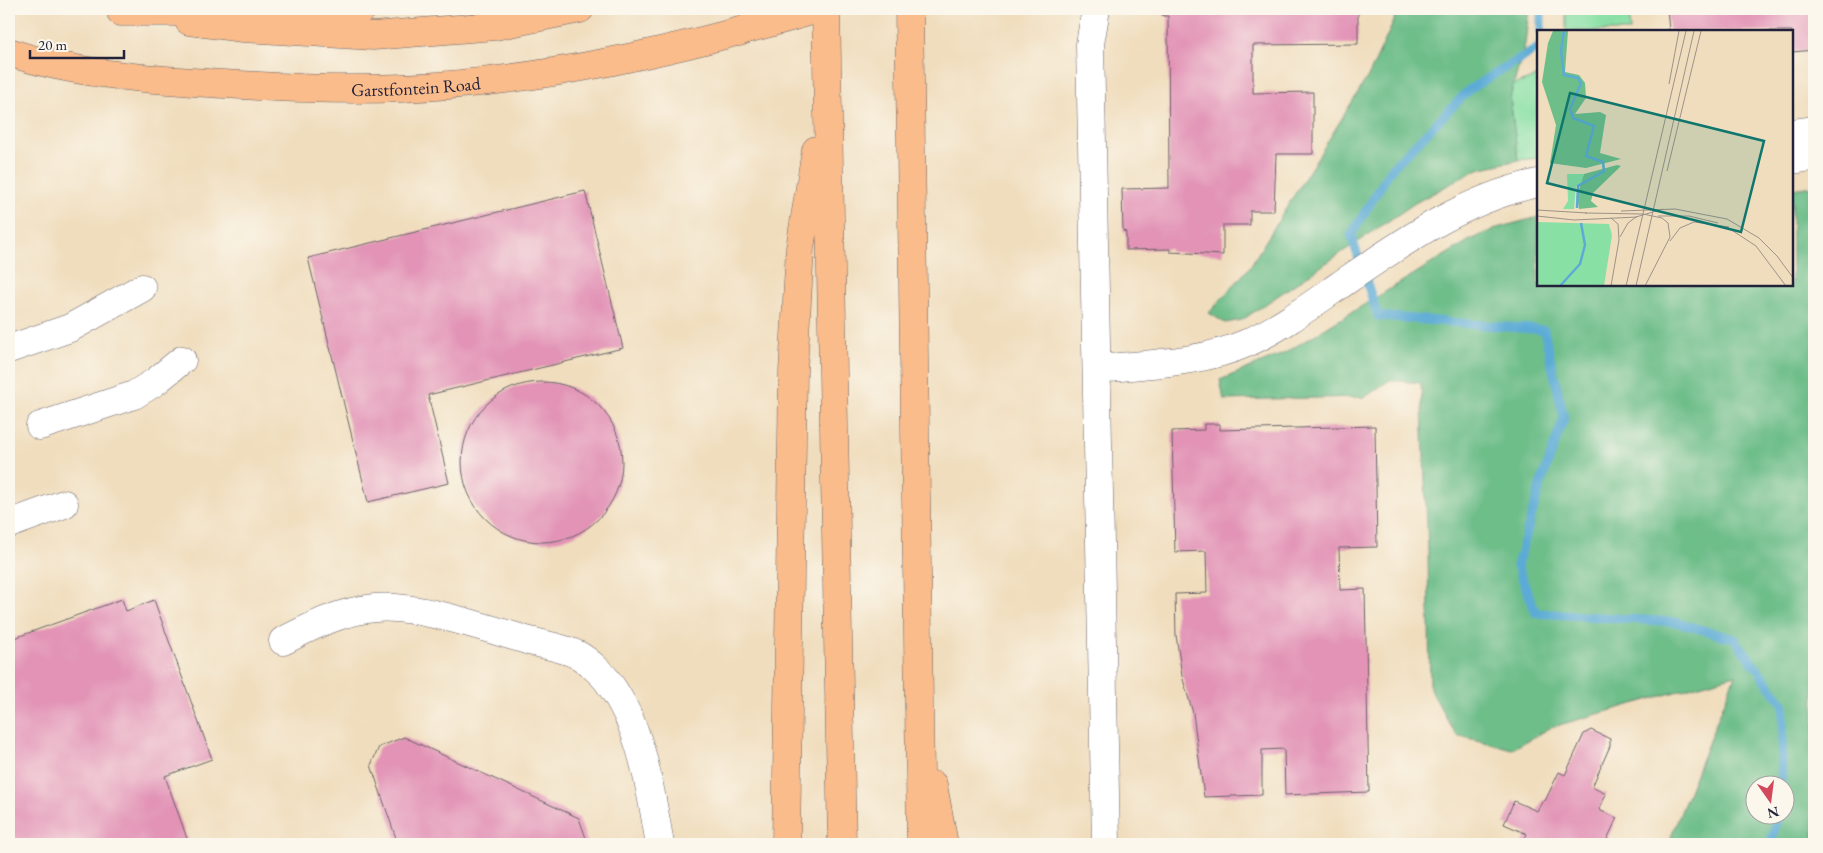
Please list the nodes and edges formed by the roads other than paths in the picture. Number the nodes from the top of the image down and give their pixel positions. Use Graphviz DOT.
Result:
graph roads {
  1 [pos="362,9"];
  2 [pos="580,9"];
  3 [pos="790,9"];
  4 [pos="818,9"];
  5 [pos="826,9"];
  6 [pos="910,9"];
  7 [pos="1096,9"];
  8 [pos="116,10"];
  9 [pos="739,32"];
  10 [pos="9,52"];
  11 [pos="828,80"];
  12 [pos="1814,130"];
  13 [pos="1793,133"];
  14 [pos="1814,157"];
  15 [pos="1793,160"];
  16 [pos="1537,183"];
  17 [pos="142,288"];
  18 [pos="9,349"];
  19 [pos="182,360"];
  20 [pos="1098,369"];
  21 [pos="40,426"];
  22 [pos="64,504"];
  23 [pos="9,524"];
  24 [pos="283,642"];
  25 [pos="919,710"];
  26 [pos="660,844"];
  27 [pos="786,844"];
  28 [pos="842,844"];
  29 [pos="921,844"];
  30 [pos="944,844"];
  31 [pos="1106,844"];
  1 -- 8 [label="main road"];
  2 -- 8 [label="main road"];
  3 -- 9 [label="main road"];
  4 -- 9 [label="main road, Garstfontein Road"];
  5 -- 11 [label="main road"];
  6 -- 25 [label="main road"];
  7 -- 20 [label="lane"];
  9 -- 10 [label="main road, Garstfontein Road"];
  11 -- 27 [label="main road"];
  11 -- 28 [label="main road"];
  12 -- 13 [label="lane"];
  14 -- 15 [label="lane"];
  16 -- 20 [label="lane"];
  17 -- 18 [label="lane"];
  19 -- 21 [label="lane"];
  20 -- 31 [label="lane"];
  22 -- 23 [label="lane"];
  24 -- 26 [label="lane"];
  25 -- 29 [label="main road"];
  25 -- 30 [label="main road"];
}
